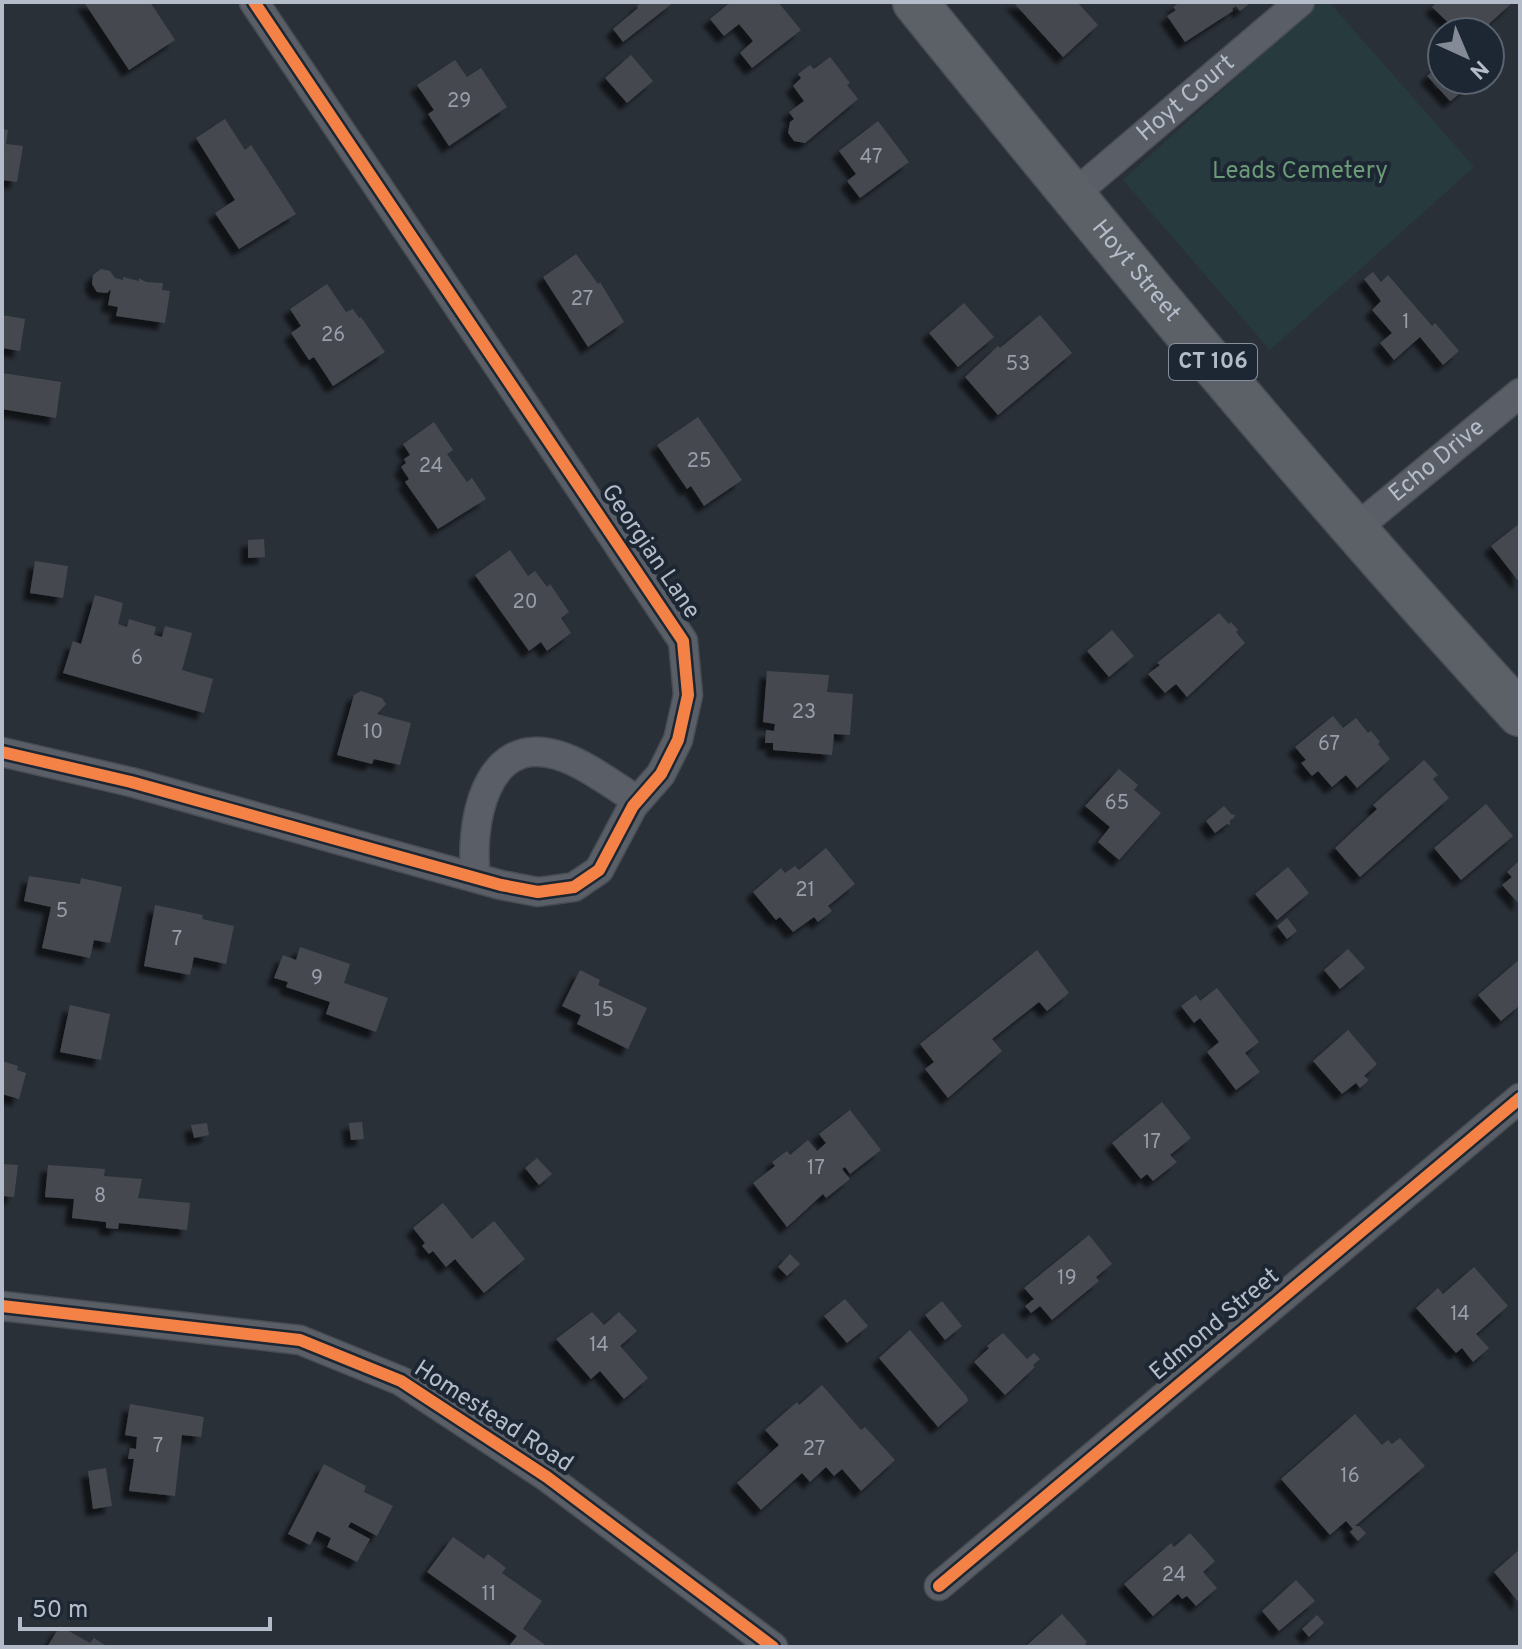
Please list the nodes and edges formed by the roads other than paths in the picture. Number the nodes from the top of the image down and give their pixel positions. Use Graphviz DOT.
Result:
graph roads {
  1 [pos="254,2"];
  2 [pos="915,2"];
  3 [pos="1300,2"];
  4 [pos="1072,196"];
  5 [pos="1520,393"];
  6 [pos="1354,530"];
  7 [pos="1520,714"];
  8 [pos="2,752"];
  9 [pos="637,800"];
  10 [pos="476,878"];
  11 [pos="1520,1098"];
  12 [pos="2,1306"];
  13 [pos="939,1586"];
  14 [pos="773,1647"];
  1 -- 9 [label="street, Georgian Lane"];
  2 -- 4 [label="main road, Hoyt Street / CT 106"];
  3 -- 4 [label="street, Hoyt Court"];
  4 -- 6 [label="main road, Hoyt Street / CT 106"];
  5 -- 6 [label="street, Echo Drive"];
  6 -- 7 [label="main road, Hoyt Street / CT 106"];
  8 -- 10 [label="street, Georgian Lane"];
  9 -- 10 [label="street, Georgian Lane"];
  9 -- 10 [label="street"];
  11 -- 13 [label="street, Edmond Street"];
  12 -- 14 [label="street, Homestead Road"];
}
